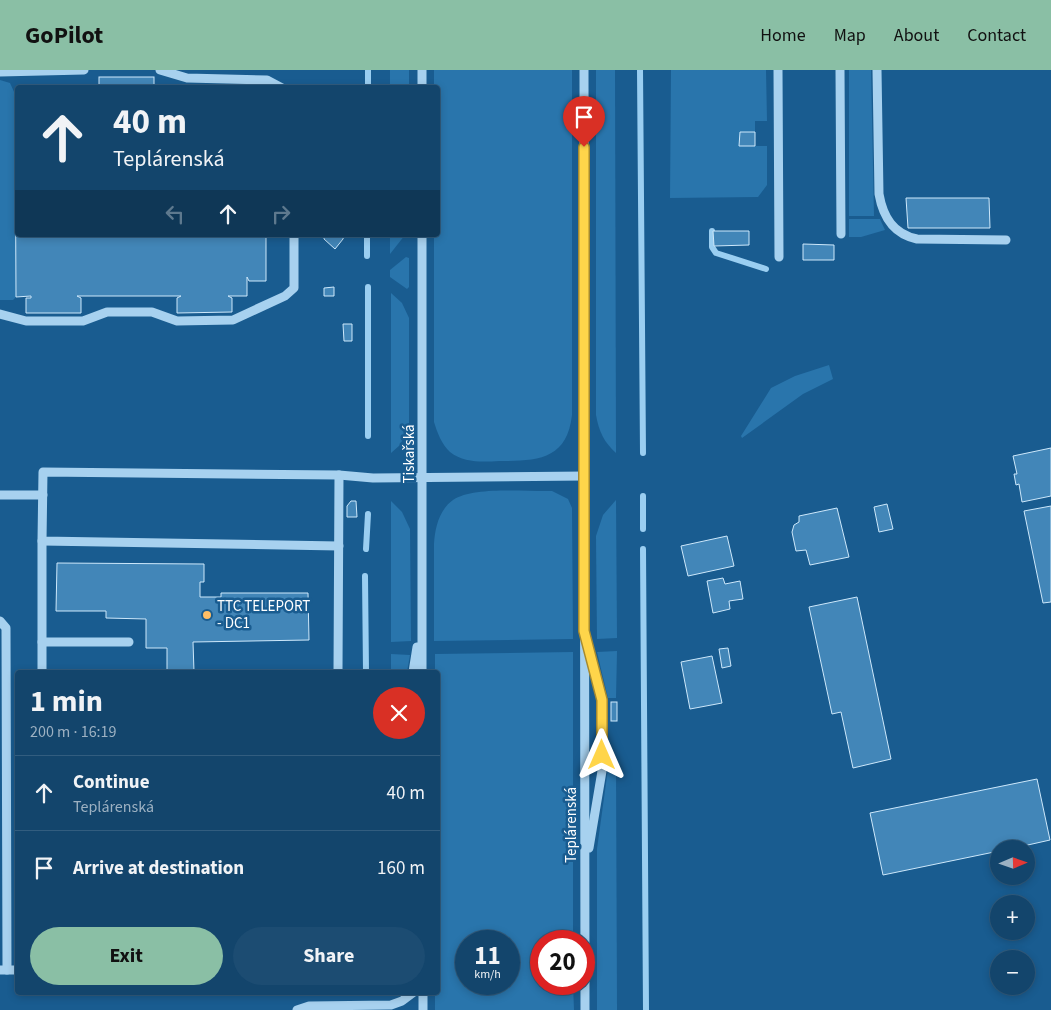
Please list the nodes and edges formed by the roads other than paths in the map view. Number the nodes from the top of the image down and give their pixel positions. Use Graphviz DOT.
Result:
graph roads {
  1 [pos="84,70"];
  2 [pos="160,70"];
  3 [pos="422,70"];
  4 [pos="584,70"];
  5 [pos="778,70"];
  6 [pos="840,70"];
  7 [pos="878,70"];
  8 [pos="0,72"];
  9 [pos="276,85"];
  10 [pos="422,85"];
  11 [pos="841,234"];
  12 [pos="294,237"];
  13 [pos="422,237"];
  14 [pos="1006,240"];
  15 [pos="779,257"];
  16 [pos="0,314"];
  17 [pos="339,475"];
  18 [pos="585,476"];
  19 [pos="423,478"];
  20 [pos="0,495"];
  21 [pos="43,495"];
  22 [pos="42,541"];
  23 [pos="339,546"];
  24 [pos="422,617"];
  25 [pos="0,621"];
  26 [pos="584,631"];
  27 [pos="42,642"];
  28 [pos="129,642"];
  29 [pos="42,670"];
  30 [pos="338,670"];
  31 [pos="413,670"];
  32 [pos="422,670"];
  33 [pos="3,701"];
  34 [pos="6,854"];
  35 [pos="15,854"];
  36 [pos="585,873"];
  37 [pos="3,970"];
  38 [pos="410,995"];
  39 [pos="423,995"];
  40 [pos="297,1010"];
  41 [pos="423,1010"];
  42 [pos="585,1010"];
  1 -- 8 [label="street"];
  2 -- 9 [label="street"];
  3 -- 10 [label="street"];
  4 -- 18 [label="street, Teplárenská"];
  5 -- 15 [label="street"];
  6 -- 11 [label="street"];
  7 -- 14 [label="street"];
  12 -- 16 [label="street"];
  13 -- 19 [label="street, Tiskařská"];
  17 -- 19 [label="street"];
  17 -- 21 [label="street"];
  17 -- 23 [label="street"];
  18 -- 19 [label="street"];
  18 -- 26 [label="street, Teplárenská"];
  19 -- 24 [label="street, Tiskařská"];
  20 -- 21 [label="street"];
  21 -- 22 [label="street"];
  22 -- 23 [label="street"];
  22 -- 27 [label="street"];
  23 -- 30 [label="street"];
  24 -- 31 [label="street"];
  24 -- 32 [label="street, Tiskařská"];
  25 -- 33 [label="street"];
  26 -- 36 [label="street, Teplárenská"];
  26 -- 36 [label="street"];
  27 -- 28 [label="street"];
  27 -- 29 [label="street"];
  33 -- 34 [label="street"];
  34 -- 35 [label="street"];
  34 -- 37 [label="street"];
  36 -- 42 [label="street, Teplárenská"];
  38 -- 40 [label="street"];
  39 -- 41 [label="street"];
}
